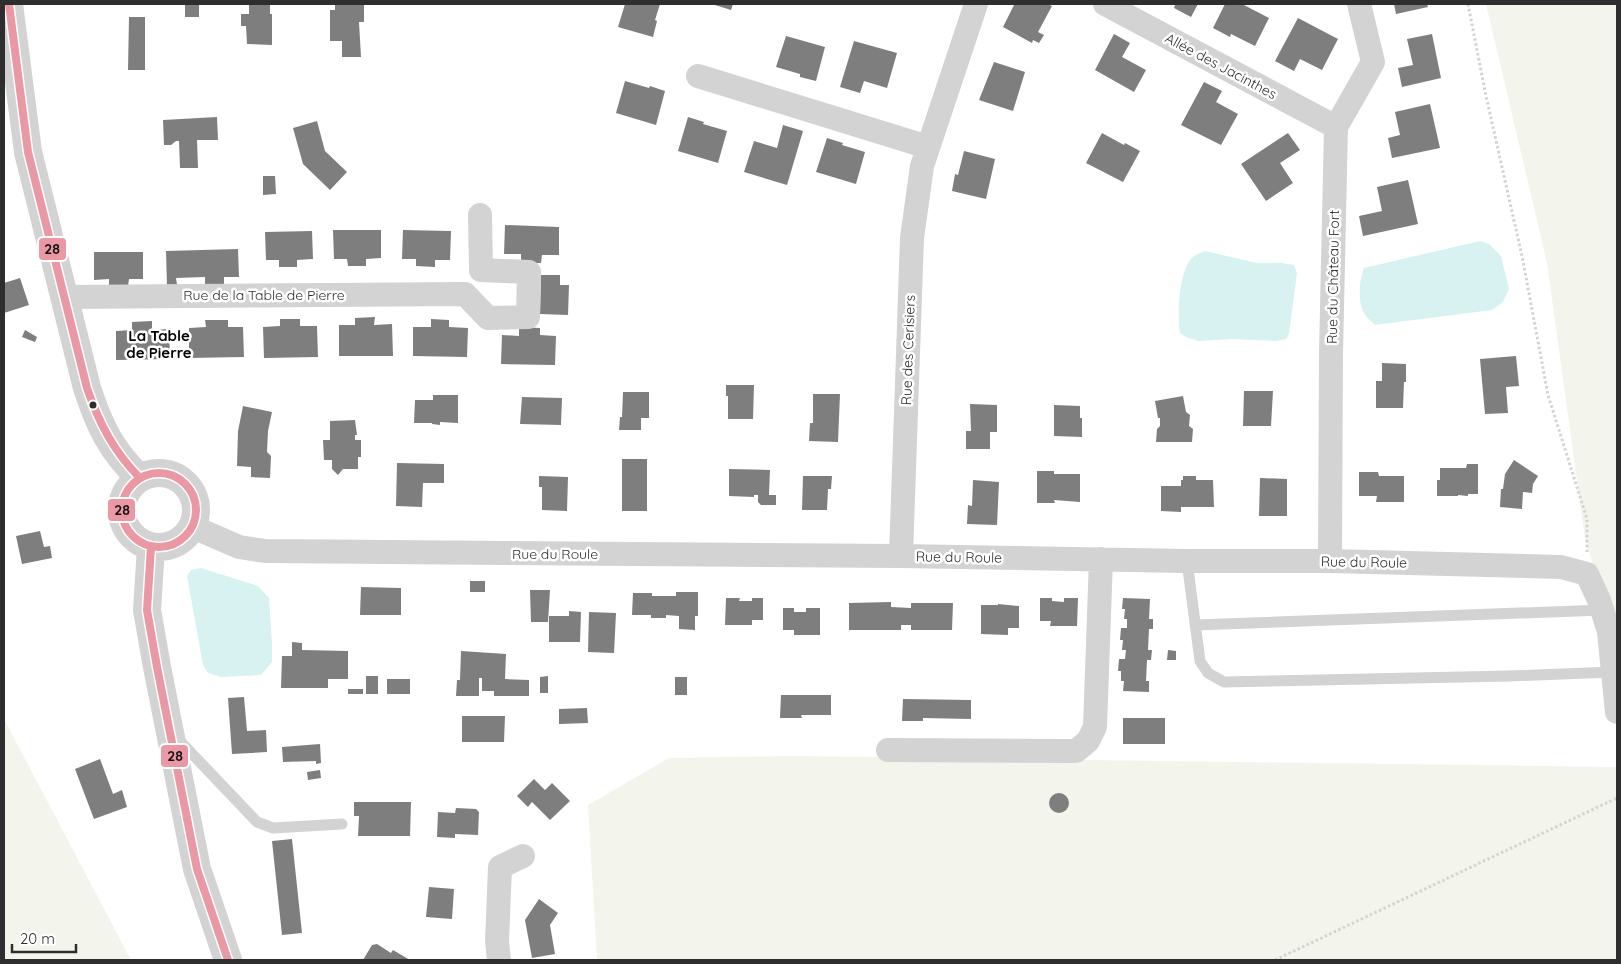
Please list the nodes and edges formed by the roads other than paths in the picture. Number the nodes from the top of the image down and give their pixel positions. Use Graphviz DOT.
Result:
graph roads {
  1 [pos="9,4"];
  2 [pos="976,4"];
  3 [pos="1105,4"];
  4 [pos="1359,4"];
  5 [pos="698,76"];
  6 [pos="1336,127"];
  7 [pos="928,147"];
  8 [pos="480,215"];
  9 [pos="481,270"];
  10 [pos="465,294"];
  11 [pos="64,297"];
  12 [pos="140,478"];
  13 [pos="193,527"];
  14 [pos="151,547"];
  15 [pos="901,556"];
  16 [pos="1101,560"];
  17 [pos="1186,561"];
  18 [pos="1330,561"];
  19 [pos="1603,610"];
  20 [pos="1195,625"];
  21 [pos="1613,672"];
  22 [pos="1617,712"];
  23 [pos="169,730"];
  24 [pos="888,750"];
  25 [pos="342,824"];
  26 [pos="523,856"];
  27 [pos="228,960"];
  28 [pos="499,960"];
  1 -- 11 [label="street"];
  2 -- 7 [label="street, Rue des Cerisiers"];
  3 -- 6 [label="street, Allée des Jacinthes"];
  4 -- 6 [label="street, Rue du Château Fort"];
  5 -- 7 [label="street"];
  6 -- 18 [label="street, Rue du Château Fort"];
  7 -- 15 [label="street, Rue des Cerisiers"];
  8 -- 9 [label="street"];
  9 -- 10 [label="street"];
  9 -- 10 [label="street"];
  10 -- 11 [label="street, Rue de la Table de Pierre"];
  11 -- 12 [label="street"];
  12 -- 13 [label="street"];
  12 -- 14 [label="street"];
  13 -- 14 [label="street"];
  13 -- 15 [label="street, Rue du Roule"];
  14 -- 23 [label="street"];
  15 -- 16 [label="street, Rue du Roule"];
  16 -- 17 [label="street, Rue du Roule"];
  16 -- 24 [label="street"];
  17 -- 18 [label="street, Rue du Roule"];
  17 -- 20 [label="lane"];
  18 -- 19 [label="street, Rue du Roule"];
  19 -- 20 [label="lane"];
  19 -- 21 [label="street"];
  20 -- 21 [label="lane"];
  21 -- 22 [label="street"];
  23 -- 25 [label="lane"];
  23 -- 27 [label="street"];
  26 -- 28 [label="street"];
}
